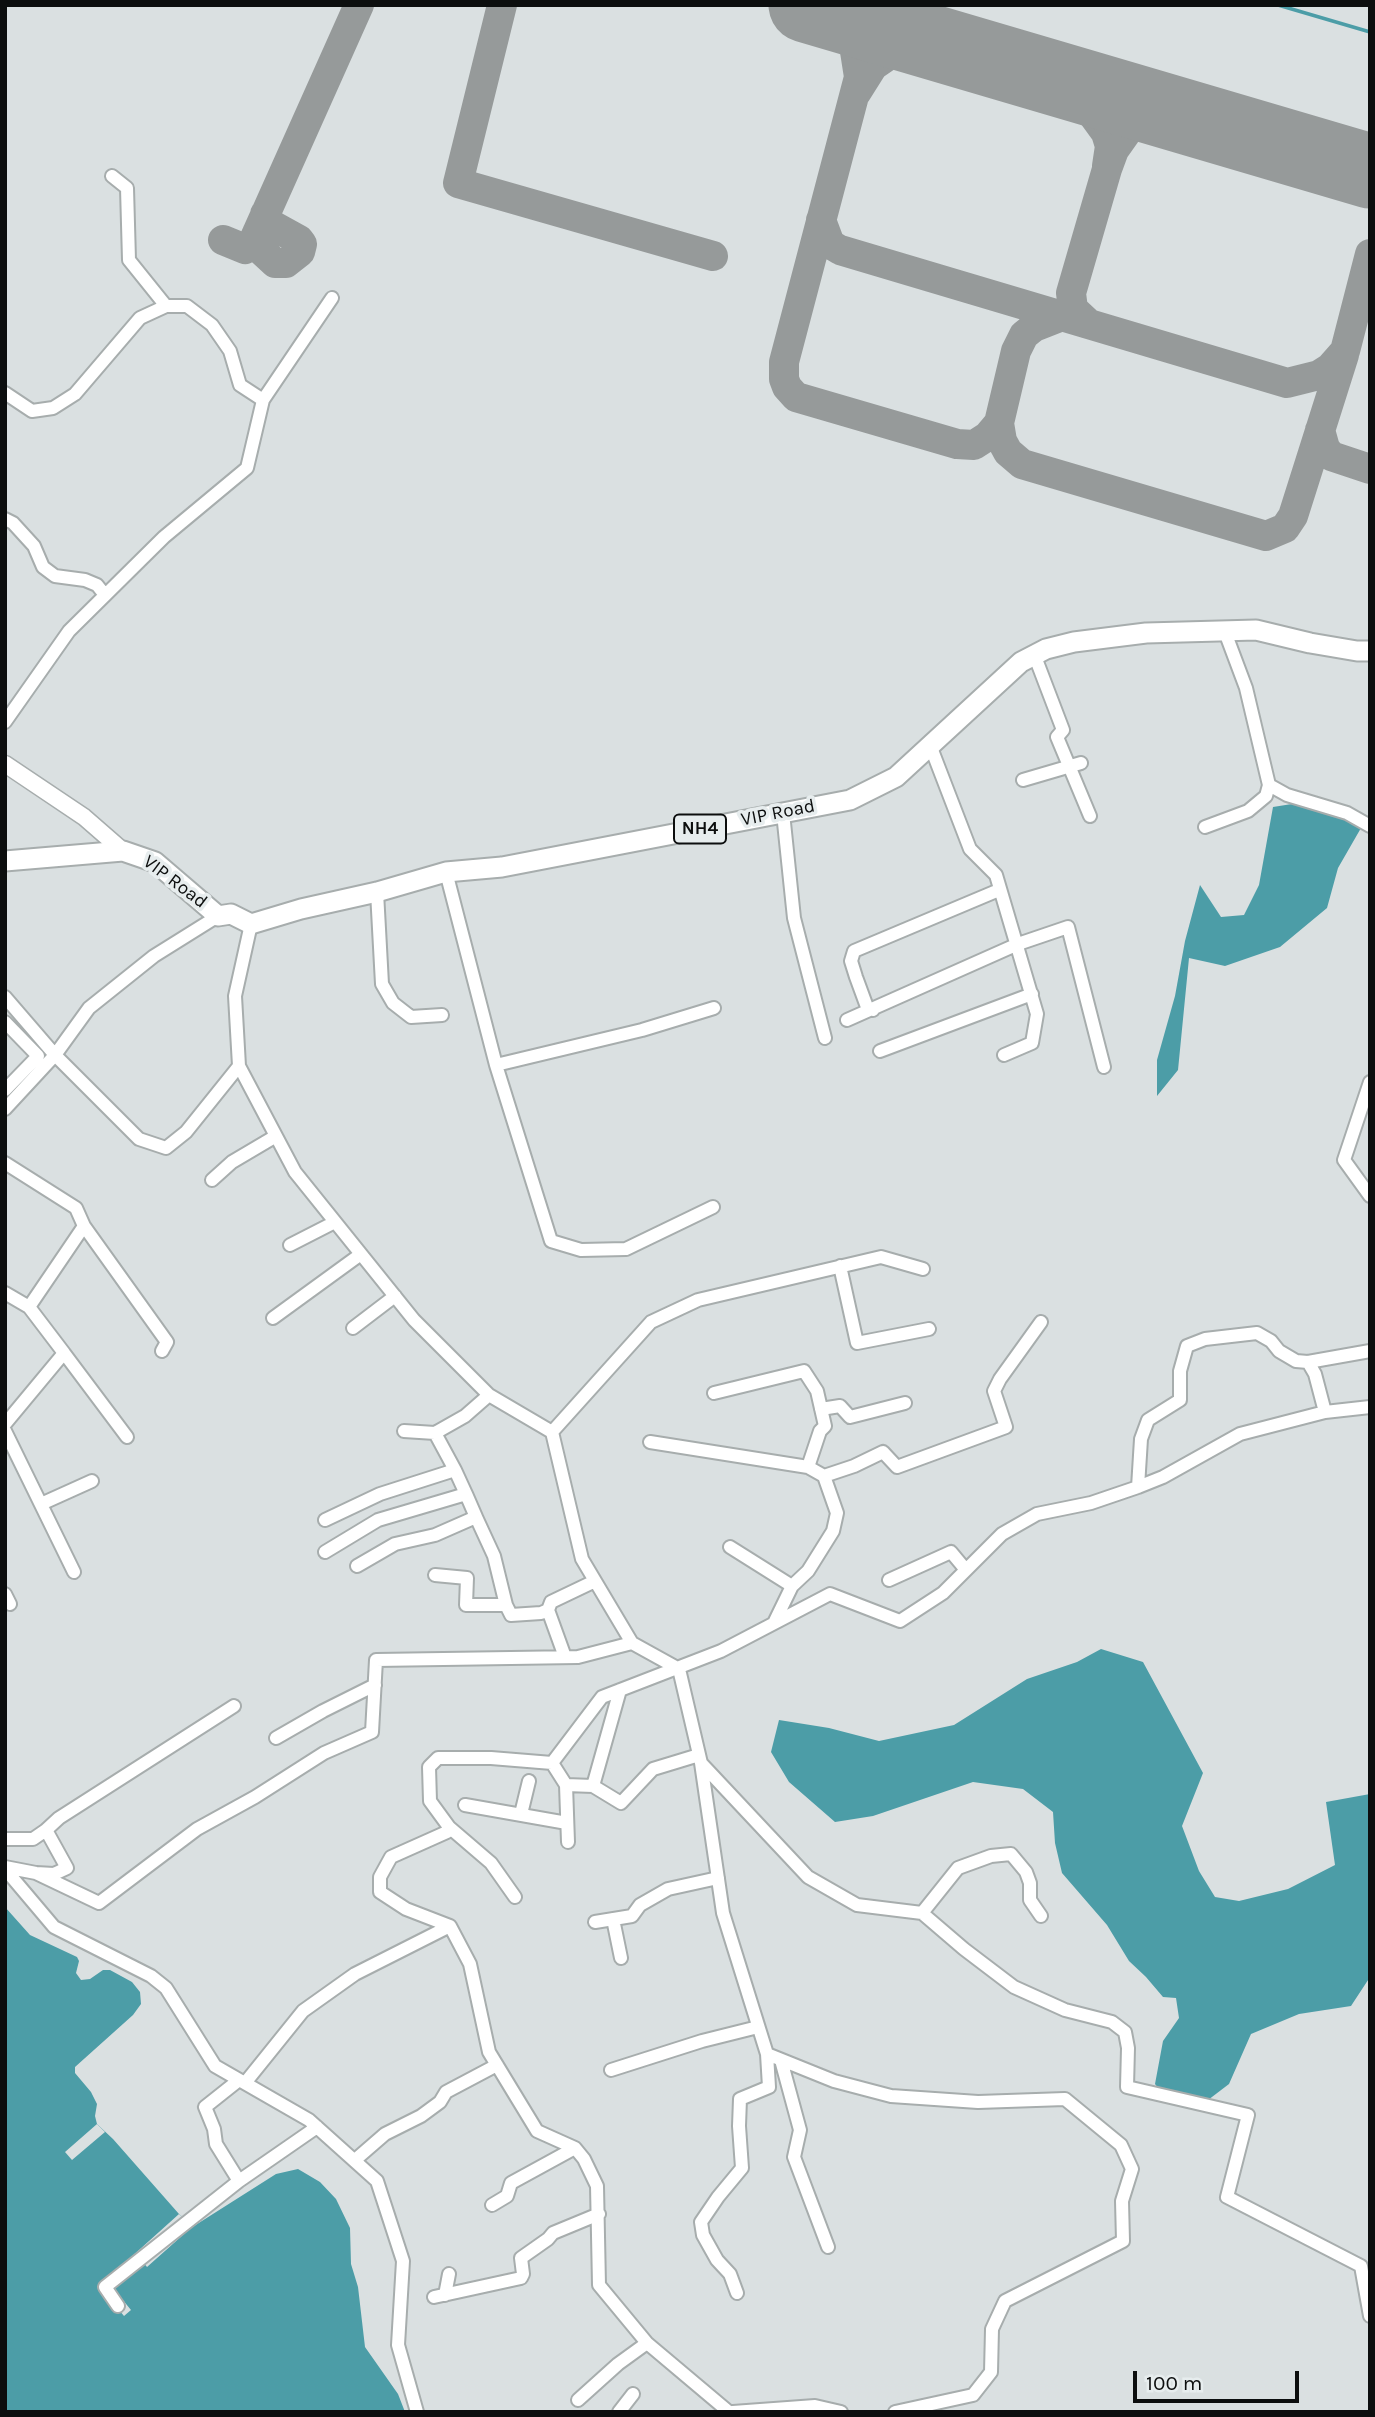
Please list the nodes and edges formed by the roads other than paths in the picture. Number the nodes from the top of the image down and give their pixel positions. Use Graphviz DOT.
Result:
graph roads {
  1 [pos="112,176"];
  2 [pos="332,298"];
  3 [pos="166,306"];
  4 [pos="5,393"];
  5 [pos="263,400"];
  6 [pos="5,519"];
  7 [pos="106,594"];
  8 [pos="1226,632"];
  9 [pos="1370,651"];
  10 [pos="1034,654"];
  11 [pos="5,722"];
  12 [pos="930,745"];
  13 [pos="5,764"];
  14 [pos="1075,764"];
  15 [pos="1023,780"];
  16 [pos="1269,785"];
  17 [pos="783,813"];
  18 [pos="1090,816"];
  19 [pos="1370,826"];
  20 [pos="1205,827"];
  21 [pos="123,850"];
  22 [pos="5,861"];
  23 [pos="446,872"];
  24 [pos="999,890"];
  25 [pos="377,892"];
  26 [pos="218,916"];
  27 [pos="251,924"];
  28 [pos="1018,944"];
  29 [pos="1032,994"];
  30 [pos="5,997"];
  31 [pos="714,1008"];
  32 [pos="873,1010"];
  33 [pos="442,1015"];
  34 [pos="847,1020"];
  35 [pos="5,1022"];
  36 [pos="825,1038"];
  37 [pos="880,1051"];
  38 [pos="55,1055"];
  39 [pos="1004,1055"];
  40 [pos="496,1065"];
  41 [pos="239,1066"];
  42 [pos="1104,1067"];
  43 [pos="1370,1082"];
  44 [pos="5,1090"];
  45 [pos="5,1109"];
  46 [pos="276,1136"];
  47 [pos="5,1163"];
  48 [pos="212,1180"];
  49 [pos="1370,1196"];
  50 [pos="713,1207"];
  51 [pos="335,1222"];
  52 [pos="84,1226"];
  53 [pos="290,1245"];
  54 [pos="361,1254"];
  55 [pos="840,1266"];
  56 [pos="923,1269"];
  57 [pos="5,1293"];
  58 [pos="395,1296"];
  59 [pos="29,1307"];
  60 [pos="273,1318"];
  61 [pos="1041,1322"];
  62 [pos="353,1328"];
  63 [pos="929,1329"];
  64 [pos="162,1351"];
  65 [pos="1370,1351"];
  66 [pos="64,1353"];
  67 [pos="1308,1362"];
  68 [pos="713,1392"];
  69 [pos="489,1395"];
  70 [pos="905,1403"];
  71 [pos="1370,1407"];
  72 [pos="821,1409"];
  73 [pos="1325,1412"];
  74 [pos="5,1424"];
  75 [pos="404,1431"];
  76 [pos="5,1432"];
  77 [pos="552,1432"];
  78 [pos="435,1433"];
  79 [pos="127,1437"];
  80 [pos="650,1442"];
  81 [pos="808,1467"];
  82 [pos="454,1470"];
  83 [pos="824,1476"];
  84 [pos="92,1481"];
  85 [pos="1138,1487"];
  86 [pos="466,1494"];
  87 [pos="41,1504"];
  88 [pos="476,1517"];
  89 [pos="324,1520"];
  90 [pos="730,1547"];
  91 [pos="325,1552"];
  92 [pos="357,1566"];
  93 [pos="966,1570"];
  94 [pos="75,1572"];
  95 [pos="435,1575"];
  96 [pos="889,1580"];
  97 [pos="595,1581"];
  98 [pos="792,1586"];
  99 [pos="506,1605"];
  100 [pos="548,1611"];
  101 [pos="774,1623"];
  102 [pos="632,1643"];
  103 [pos="565,1657"];
  104 [pos="680,1669"];
  105 [pos="375,1685"];
  106 [pos="620,1690"];
  107 [pos="234,1706"];
  108 [pos="276,1738"];
  109 [pos="700,1759"];
  110 [pos="552,1763"];
  111 [pos="529,1781"];
  112 [pos="566,1785"];
  113 [pos="593,1786"];
  114 [pos="465,1805"];
  115 [pos="521,1814"];
  116 [pos="568,1823"];
  117 [pos="449,1827"];
  118 [pos="46,1830"];
  119 [pos="5,1839"];
  120 [pos="568,1842"];
  121 [pos="5,1868"];
  122 [pos="36,1874"];
  123 [pos="718,1878"];
  124 [pos="515,1897"];
  125 [pos="922,1913"];
  126 [pos="1041,1916"];
  127 [pos="613,1919"];
  128 [pos="595,1922"];
  129 [pos="450,1926"];
  130 [pos="621,1958"];
  131 [pos="758,2027"];
  132 [pos="767,2053"];
  133 [pos="781,2060"];
  134 [pos="497,2065"];
  135 [pos="611,2070"];
  136 [pos="242,2082"];
  137 [pos="317,2127"];
  138 [pos="575,2148"];
  139 [pos="355,2160"];
  140 [pos="239,2181"];
  141 [pos="492,2205"];
  142 [pos="599,2214"];
  143 [pos="828,2247"];
  144 [pos="449,2274"];
  145 [pos="737,2293"];
  146 [pos="118,2306"];
  147 [pos="1370,2316"];
  148 [pos="647,2343"];
  149 [pos="634,2394"];
  150 [pos="578,2400"];
  151 [pos="812,2409"];
  152 [pos="416,2412"];
  153 [pos="619,2412"];
  154 [pos="731,2412"];
  155 [pos="841,2412"];
  156 [pos="895,2412"];
  1 -- 3 [label="street"];
  2 -- 5 [label="street"];
  3 -- 4 [label="street"];
  3 -- 5 [label="street"];
  5 -- 7 [label="street"];
  6 -- 7 [label="street"];
  7 -- 11 [label="street"];
  8 -- 9 [label="highway, VIP Road / NH4"];
  8 -- 10 [label="highway, VIP Road / NH4"];
  8 -- 16 [label="street"];
  10 -- 12 [label="highway, VIP Road / NH4"];
  10 -- 14 [label="street"];
  12 -- 17 [label="highway, VIP Road / NH4"];
  12 -- 24 [label="street"];
  13 -- 21 [label="main road, VIP Road"];
  14 -- 15 [label="street"];
  14 -- 18 [label="street"];
  16 -- 19 [label="street"];
  16 -- 20 [label="street"];
  17 -- 23 [label="highway, VIP Road / NH4"];
  17 -- 36 [label="street"];
  21 -- 22 [label="highway, VIP Road"];
  21 -- 26 [label="highway, VIP Road"];
  23 -- 25 [label="highway, VIP Road / NH4"];
  23 -- 40 [label="street"];
  24 -- 28 [label="street"];
  24 -- 32 [label="street"];
  25 -- 27 [label="highway, VIP Road / NH4"];
  25 -- 33 [label="street"];
  26 -- 27 [label="highway, VIP Road"];
  26 -- 38 [label="street"];
  27 -- 41 [label="street"];
  28 -- 29 [label="street"];
  28 -- 32 [label="street"];
  28 -- 42 [label="street"];
  29 -- 37 [label="street"];
  29 -- 39 [label="street"];
  30 -- 38 [label="street"];
  31 -- 40 [label="street"];
  32 -- 34 [label="street"];
  35 -- 44 [label="street"];
  38 -- 41 [label="street"];
  38 -- 45 [label="street"];
  40 -- 50 [label="street"];
  41 -- 46 [label="street"];
  43 -- 49 [label="street"];
  46 -- 48 [label="street"];
  46 -- 51 [label="street"];
  47 -- 52 [label="street"];
  51 -- 53 [label="street"];
  51 -- 54 [label="street"];
  52 -- 59 [label="street"];
  52 -- 64 [label="street"];
  54 -- 58 [label="street"];
  54 -- 60 [label="street"];
  55 -- 56 [label="street"];
  55 -- 63 [label="street"];
  55 -- 77 [label="street"];
  57 -- 59 [label="street"];
  58 -- 62 [label="street"];
  58 -- 69 [label="street"];
  59 -- 66 [label="street"];
  61 -- 83 [label="street"];
  65 -- 67 [label="street"];
  66 -- 74 [label="street"];
  66 -- 79 [label="street"];
  67 -- 73 [label="street"];
  67 -- 85 [label="street"];
  68 -- 72 [label="street"];
  69 -- 77 [label="street"];
  69 -- 78 [label="street"];
  70 -- 72 [label="street"];
  71 -- 73 [label="street"];
  72 -- 81 [label="street"];
  73 -- 85 [label="street"];
  75 -- 78 [label="street"];
  76 -- 87 [label="street"];
  77 -- 97 [label="street"];
  78 -- 82 [label="street"];
  80 -- 81 [label="street"];
  81 -- 83 [label="street"];
  82 -- 86 [label="street"];
  82 -- 89 [label="street"];
  83 -- 98 [label="street"];
  84 -- 87 [label="street"];
  85 -- 93 [label="street"];
  86 -- 88 [label="street"];
  86 -- 91 [label="street"];
  87 -- 94 [label="street"];
  88 -- 92 [label="street"];
  88 -- 99 [label="street"];
  90 -- 98 [label="street"];
  93 -- 96 [label="street"];
  93 -- 101 [label="street"];
  95 -- 99 [label="street"];
  97 -- 100 [label="street"];
  97 -- 102 [label="street"];
  98 -- 101 [label="street"];
  99 -- 100 [label="street"];
  100 -- 103 [label="street"];
  101 -- 104 [label="street"];
  102 -- 103 [label="street"];
  102 -- 104 [label="street"];
  103 -- 105 [label="street"];
  104 -- 106 [label="street"];
  104 -- 109 [label="street"];
  105 -- 108 [label="street"];
  105 -- 122 [label="street"];
  106 -- 110 [label="street"];
  106 -- 113 [label="street"];
  107 -- 118 [label="street"];
  109 -- 113 [label="street"];
  109 -- 123 [label="street"];
  109 -- 125 [label="street"];
  110 -- 112 [label="street"];
  110 -- 117 [label="street"];
  111 -- 115 [label="street"];
  112 -- 113 [label="street"];
  112 -- 116 [label="street"];
  114 -- 115 [label="street"];
  115 -- 116 [label="street"];
  116 -- 120 [label="street"];
  117 -- 124 [label="street"];
  117 -- 129 [label="street"];
  118 -- 119 [label="street"];
  118 -- 122 [label="street"];
  121 -- 122 [label="street"];
  121 -- 136 [label="street"];
  123 -- 127 [label="street"];
  123 -- 131 [label="street"];
  125 -- 126 [label="street"];
  125 -- 147 [label="street"];
  127 -- 128 [label="street"];
  127 -- 130 [label="street"];
  129 -- 134 [label="street"];
  129 -- 136 [label="street"];
  131 -- 132 [label="street"];
  131 -- 135 [label="street"];
  132 -- 133 [label="street"];
  132 -- 145 [label="street"];
  133 -- 143 [label="street"];
  133 -- 156 [label="street"];
  134 -- 138 [label="street"];
  134 -- 139 [label="street"];
  136 -- 137 [label="street"];
  136 -- 140 [label="street"];
  137 -- 139 [label="street"];
  137 -- 140 [label="street"];
  138 -- 141 [label="street"];
  138 -- 142 [label="street"];
  139 -- 152 [label="street"];
  140 -- 146 [label="street"];
  142 -- 144 [label="street"];
  142 -- 148 [label="street"];
  148 -- 150 [label="street"];
  148 -- 154 [label="street"];
  149 -- 153 [label="street"];
  151 -- 154 [label="street"];
  151 -- 155 [label="street"];
}
